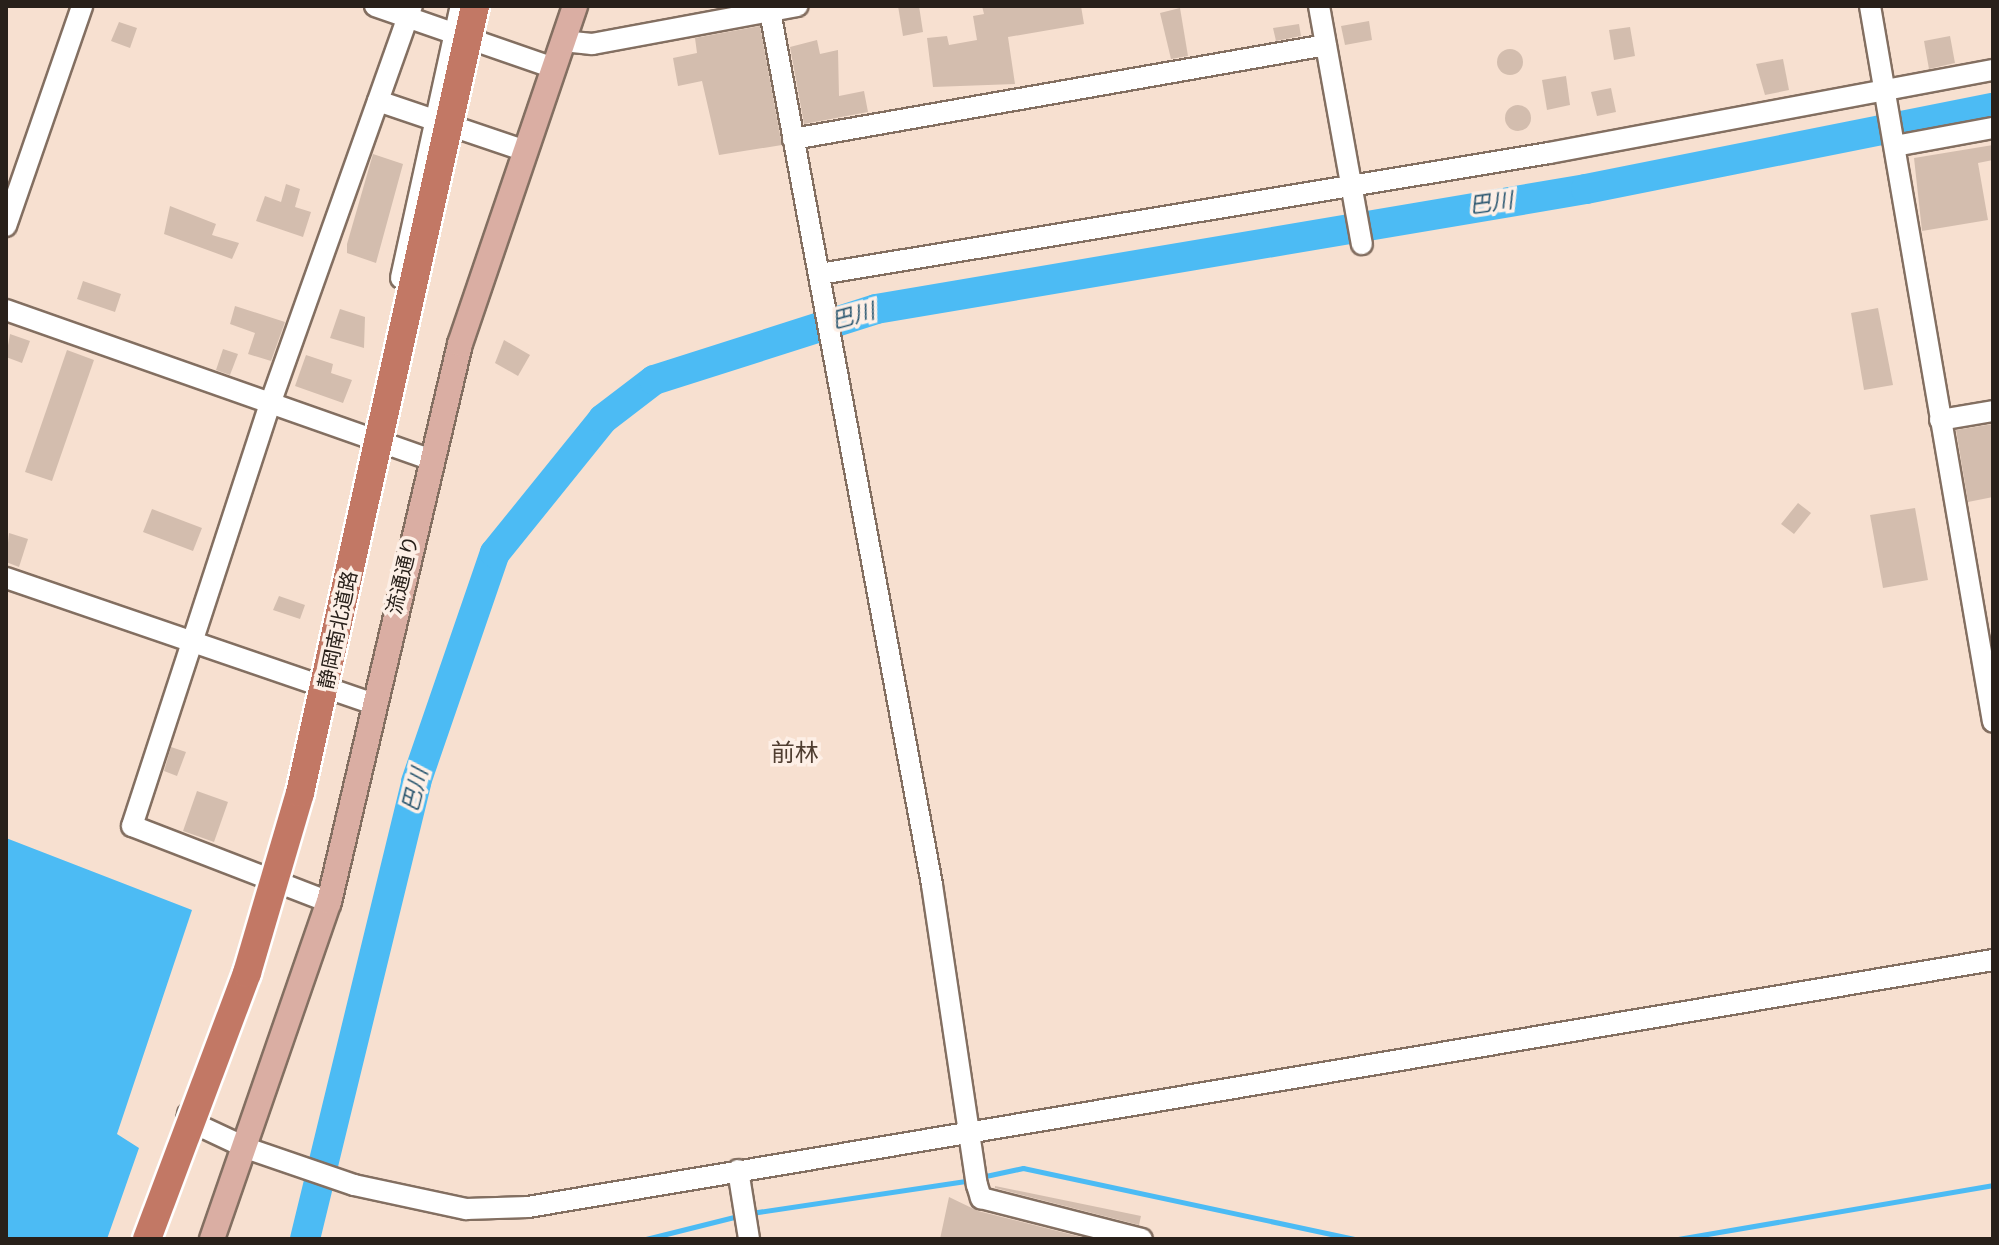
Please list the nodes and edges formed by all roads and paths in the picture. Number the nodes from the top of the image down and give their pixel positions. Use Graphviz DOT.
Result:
graph roads {
  1 [pos="82,6"];
  2 [pos="375,6"];
  3 [pos="461,6"];
  4 [pos="475,6"];
  5 [pos="484,6"];
  6 [pos="575,6"];
  7 [pos="798,6"];
  8 [pos="1319,6"];
  9 [pos="1870,6"];
  10 [pos="770,8"];
  11 [pos="410,11"];
  12 [pos="453,32"];
  13 [pos="563,41"];
  14 [pos="1326,45"];
  15 [pos="554,68"];
  16 [pos="1993,70"];
  17 [pos="1883,89"];
  18 [pos="378,101"];
  19 [pos="434,119"];
  20 [pos="1993,128"];
  21 [pos="793,139"];
  22 [pos="1895,146"];
  23 [pos="526,151"];
  24 [pos="1351,184"];
  25 [pos="6,226"];
  26 [pos="1362,244"];
  27 [pos="820,274"];
  28 [pos="6,310"];
  29 [pos="270,404"];
  30 [pos="1993,411"];
  31 [pos="1940,420"];
  32 [pos="367,438"];
  33 [pos="429,459"];
  34 [pos="6,578"];
  35 [pos="191,644"];
  36 [pos="314,685"];
  37 [pos="1990,691"];
  38 [pos="374,704"];
  39 [pos="1993,722"];
  40 [pos="267,877"];
  41 [pos="329,902"];
  42 [pos="1993,960"];
  43 [pos="967,1129"];
  44 [pos="249,1149"];
  45 [pos="738,1170"];
  46 [pos="749,1238"];
  47 [pos="147,1239"];
  48 [pos="159,1239"];
  49 [pos="195,1239"];
  50 [pos="212,1239"];
  51 [pos="1142,1239"];
  1 -- 25 [label="street"];
  2 -- 11 [label="street"];
  3 -- 12 [label="street"];
  4 -- 47 [label="highway, 静岡南北道路, bridge"];
  5 -- 48 [label="highway, 静岡南北道路"];
  6 -- 13 [label="main road, 流通通り"];
  7 -- 10 [label="street"];
  8 -- 14 [label="street"];
  9 -- 17 [label="street"];
  10 -- 13 [label="street"];
  10 -- 21 [label="street"];
  11 -- 12 [label="street"];
  11 -- 18 [label="street"];
  12 -- 15 [label="street"];
  12 -- 19 [label="street"];
  13 -- 15 [label="main road, 流通通り"];
  14 -- 21 [label="street"];
  14 -- 24 [label="street"];
  15 -- 23 [label="main road, 流通通り"];
  16 -- 17 [label="street"];
  17 -- 22 [label="street"];
  17 -- 24 [label="street"];
  18 -- 19 [label="street"];
  18 -- 29 [label="street"];
  19 -- 23 [label="street"];
  19 -- 32 [label="street"];
  20 -- 22 [label="street"];
  21 -- 27 [label="street"];
  22 -- 31 [label="street"];
  23 -- 33 [label="main road, 流通通り"];
  24 -- 26 [label="street"];
  24 -- 27 [label="street"];
  27 -- 43 [label="street"];
  28 -- 29 [label="street"];
  29 -- 32 [label="street"];
  29 -- 35 [label="street"];
  30 -- 31 [label="street"];
  31 -- 37 [label="street"];
  32 -- 33 [label="street"];
  32 -- 36 [label="street"];
  33 -- 38 [label="main road, 流通通り"];
  34 -- 35 [label="street"];
  35 -- 36 [label="street"];
  35 -- 40 [label="street"];
  36 -- 38 [label="street"];
  36 -- 40 [label="street"];
  37 -- 39 [label="street"];
  38 -- 41 [label="main road, 流通通り"];
  40 -- 41 [label="street"];
  40 -- 44 [label="street"];
  41 -- 44 [label="main road, 流通通り"];
  42 -- 43 [label="street"];
  43 -- 45 [label="street"];
  43 -- 51 [label="street"];
  44 -- 45 [label="street"];
  44 -- 49 [label="main road"];
  44 -- 50 [label="main road"];
  45 -- 46 [label="street"];
}
